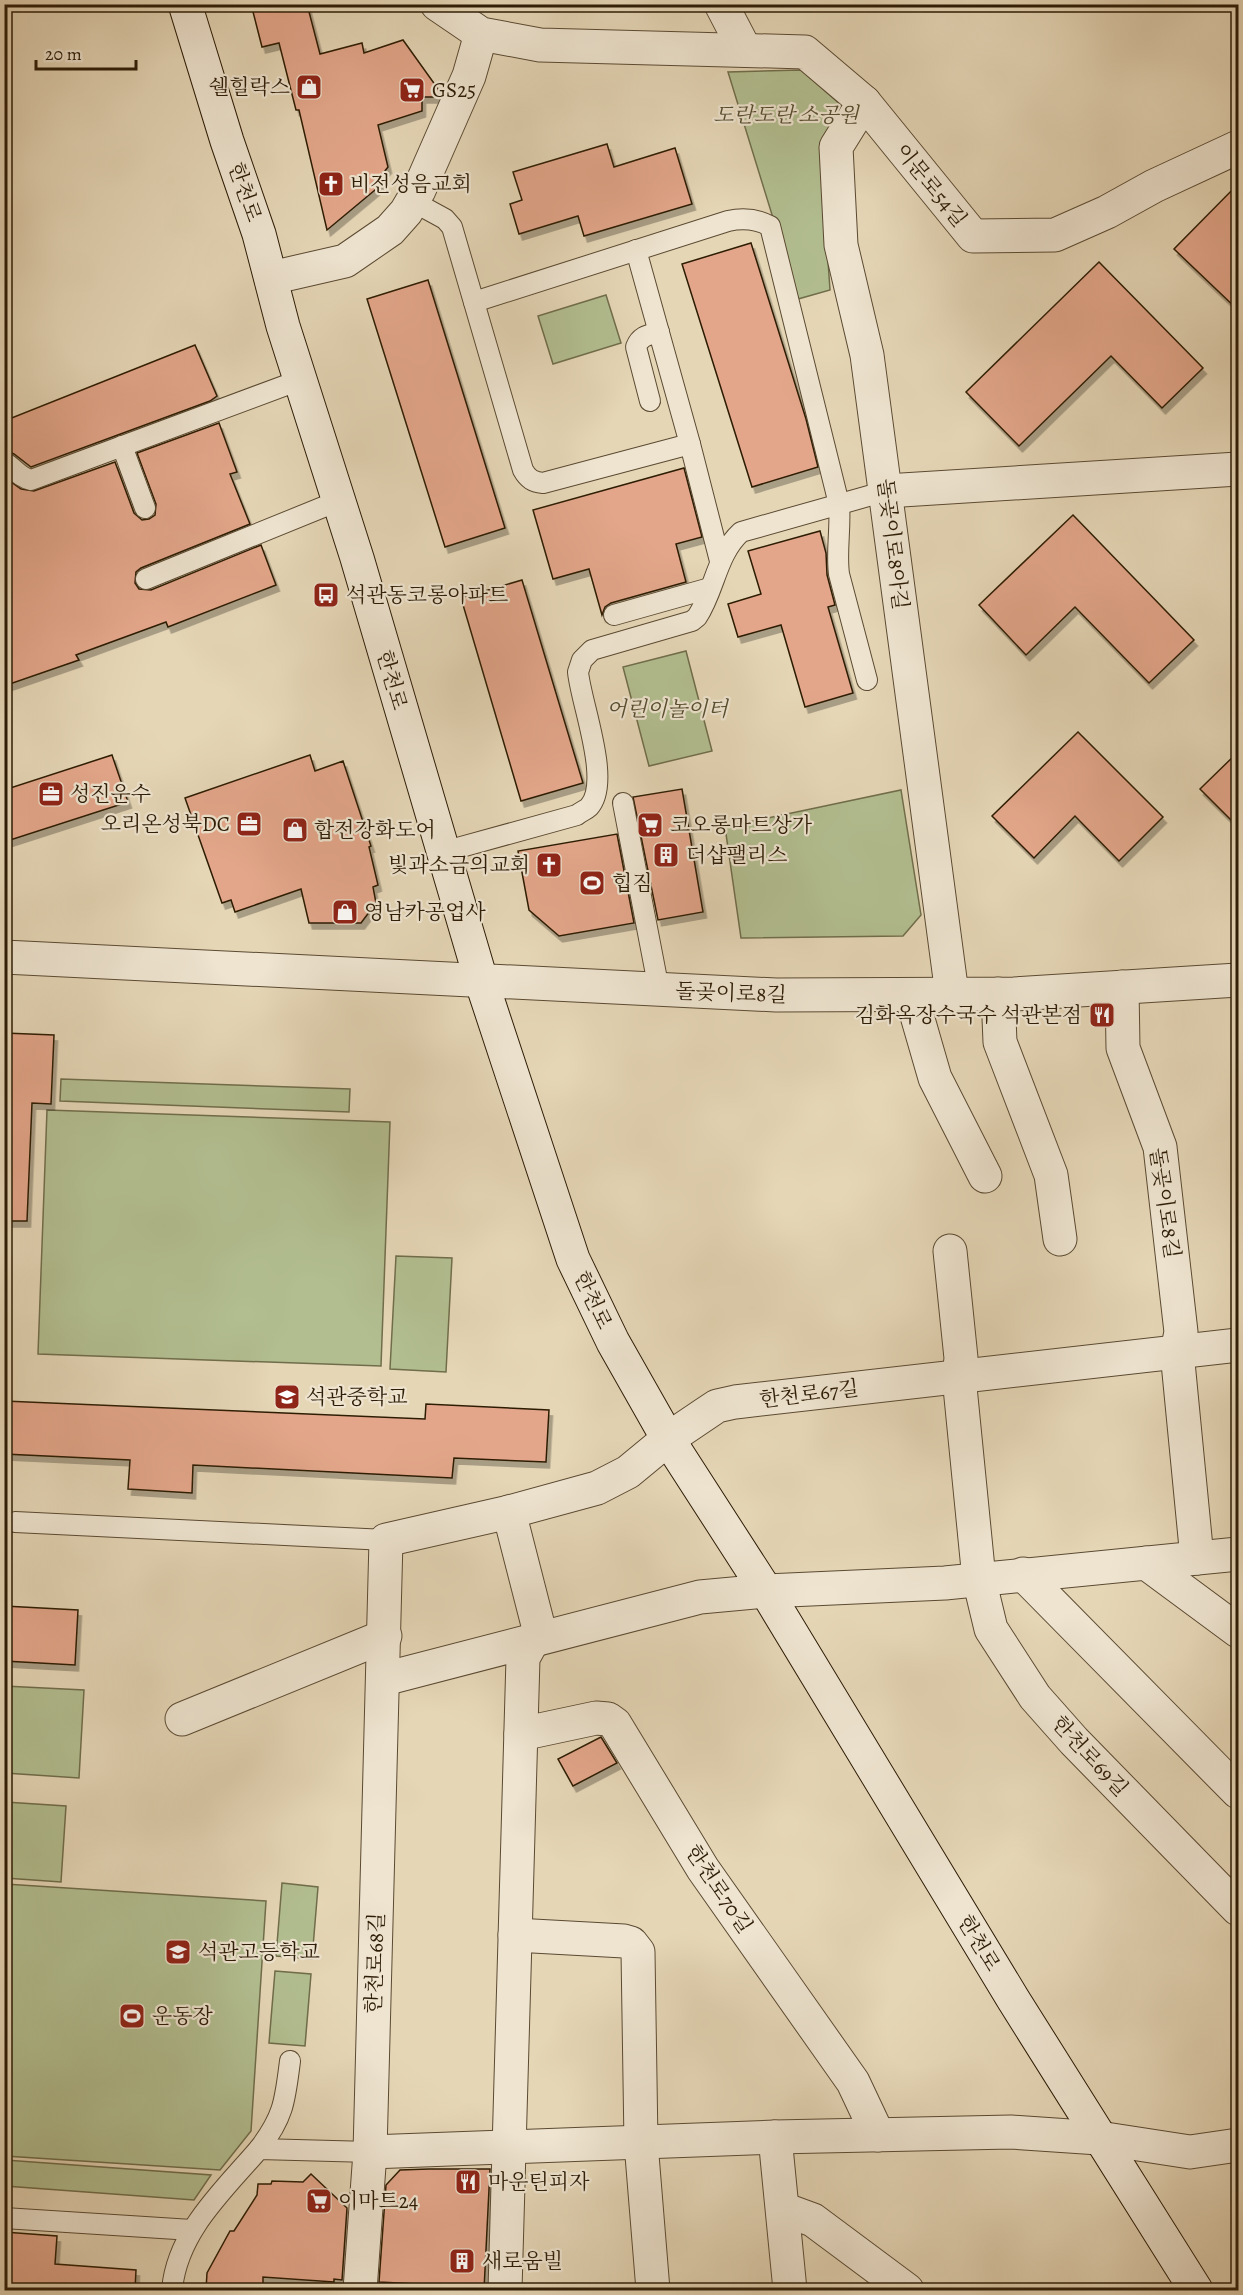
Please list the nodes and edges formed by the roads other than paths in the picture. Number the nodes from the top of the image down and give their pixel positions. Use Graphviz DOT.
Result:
graph roads {
  1 [pos="185,4"];
  2 [pos="437,4"];
  3 [pos="721,4"];
  4 [pos="480,33"];
  5 [pos="746,51"];
  6 [pos="864,102"];
  7 [pos="1239,147"];
  8 [pos="412,201"];
  9 [pos="636,250"];
  10 [pos="271,278"];
  11 [pos="474,302"];
  12 [pos="658,332"];
  13 [pos="300,380"];
  14 [pos="650,401"];
  15 [pos="690,444"];
  16 [pos="122,446"];
  17 [pos="4,462"];
  18 [pos="1239,469"];
  19 [pos="886,491"];
  20 [pos="338,501"];
  21 [pos="839,504"];
  22 [pos="145,508"];
  23 [pos="720,561"];
  24 [pos="146,579"];
  25 [pos="710,588"];
  26 [pos="614,615"];
  27 [pos="867,680"];
  28 [pos="623,803"];
  29 [pos="443,852"];
  30 [pos="4,957"];
  31 [pos="481,980"];
  32 [pos="1239,980"];
  33 [pos="1122,987"];
  34 [pos="659,990"];
  35 [pos="952,994"];
  36 [pos="998,994"];
  37 [pos="911,995"];
  38 [pos="985,1176"];
  39 [pos="1060,1239"];
  40 [pos="950,1251"];
  41 [pos="1239,1345"];
  42 [pos="1177,1352"];
  43 [pos="959,1377"];
  44 [pos="668,1438"];
  45 [pos="509,1512"];
  46 [pos="15,1522"];
  47 [pos="386,1540"];
  48 [pos="1239,1554"];
  49 [pos="1197,1558"];
  50 [pos="1146,1563"];
  51 [pos="1023,1574"];
  52 [pos="979,1579"];
  53 [pos="766,1592"];
  54 [pos="1239,1631"];
  55 [pos="385,1636"];
  56 [pos="532,1641"];
  57 [pos="384,1679"];
  58 [pos="182,1719"];
  59 [pos="521,1734"];
  60 [pos="1239,1792"];
  61 [pos="1239,1909"];
  62 [pos="515,1935"];
  63 [pos="290,2061"];
  64 [pos="878,2135"];
  65 [pos="776,2138"];
  66 [pos="1099,2138"];
  67 [pos="641,2143"];
  68 [pos="1239,2145"];
  69 [pos="508,2147"];
  70 [pos="259,2149"];
  71 [pos="370,2152"];
  72 [pos="783,2209"];
  73 [pos="4,2218"];
  74 [pos="192,2230"];
  75 [pos="172,2290"];
  76 [pos="360,2290"];
  77 [pos="505,2290"];
  78 [pos="653,2290"];
  79 [pos="790,2290"];
  80 [pos="907,2290"];
  81 [pos="1196,2290"];
  1 -- 10 [label="street, 한천로"];
  2 -- 4 [label="street"];
  3 -- 5 [label="street"];
  4 -- 5 [label="street, 이문로54길"];
  4 -- 8 [label="street"];
  5 -- 6 [label="street, 이문로54길"];
  6 -- 7 [label="street, 이문로54길"];
  6 -- 19 [label="street, 돌곶이로8아길"];
  8 -- 10 [label="street"];
  8 -- 11 [label="lane"];
  9 -- 11 [label="lane"];
  9 -- 12 [label="lane"];
  9 -- 21 [label="lane"];
  10 -- 13 [label="street, 한천로"];
  11 -- 15 [label="lane"];
  12 -- 14 [label="lane"];
  12 -- 15 [label="lane"];
  13 -- 16 [label="lane"];
  13 -- 20 [label="street, 한천로"];
  15 -- 23 [label="lane"];
  16 -- 17 [label="lane"];
  16 -- 22 [label="lane"];
  18 -- 19 [label="street"];
  19 -- 21 [label="lane"];
  19 -- 35 [label="street, 돌곶이로8아길"];
  20 -- 24 [label="lane"];
  20 -- 29 [label="street, 한천로"];
  21 -- 23 [label="lane"];
  21 -- 27 [label="lane"];
  23 -- 25 [label="lane"];
  25 -- 26 [label="lane"];
  25 -- 29 [label="lane"];
  28 -- 34 [label="lane, 돌곶이로8길"];
  29 -- 31 [label="street, 한천로"];
  30 -- 31 [label="street"];
  31 -- 34 [label="street, 돌곶이로8길"];
  31 -- 44 [label="street, 한천로"];
  32 -- 33 [label="street, 돌곶이로8길"];
  33 -- 36 [label="street, 돌곶이로8길"];
  33 -- 42 [label="street, 돌곶이로8길"];
  34 -- 37 [label="street, 돌곶이로8길"];
  35 -- 36 [label="street, 돌곶이로8길"];
  35 -- 37 [label="street, 돌곶이로8길"];
  36 -- 39 [label="street"];
  37 -- 38 [label="street"];
  40 -- 43 [label="street"];
  41 -- 42 [label="street, 한천로67길"];
  42 -- 43 [label="street, 한천로67길"];
  42 -- 49 [label="street"];
  43 -- 44 [label="street, 한천로67길"];
  43 -- 52 [label="street, 한천로69길"];
  44 -- 45 [label="street"];
  44 -- 53 [label="street, 한천로"];
  45 -- 47 [label="street"];
  45 -- 56 [label="street"];
  46 -- 47 [label="lane"];
  47 -- 55 [label="street, 한천로68길"];
  48 -- 49 [label="street"];
  49 -- 50 [label="street"];
  50 -- 51 [label="street"];
  50 -- 54 [label="street"];
  51 -- 52 [label="street"];
  51 -- 60 [label="street"];
  52 -- 53 [label="street"];
  52 -- 61 [label="street, 한천로69길"];
  53 -- 56 [label="street"];
  53 -- 66 [label="street, 한천로"];
  55 -- 57 [label="street, 한천로68길"];
  55 -- 58 [label="street"];
  56 -- 57 [label="street"];
  56 -- 59 [label="street"];
  57 -- 71 [label="street, 한천로68길"];
  59 -- 62 [label="street"];
  59 -- 64 [label="street, 한천로70길"];
  62 -- 67 [label="street"];
  62 -- 69 [label="street"];
  63 -- 70 [label="lane"];
  64 -- 65 [label="street"];
  64 -- 66 [label="street"];
  65 -- 67 [label="street"];
  65 -- 72 [label="street"];
  66 -- 68 [label="street"];
  66 -- 81 [label="street, 한천로"];
  67 -- 69 [label="street"];
  67 -- 78 [label="street"];
  69 -- 71 [label="street"];
  69 -- 77 [label="street"];
  70 -- 71 [label="lane"];
  70 -- 74 [label="lane"];
  71 -- 76 [label="street, 한천로68길"];
  72 -- 79 [label="street"];
  72 -- 80 [label="street"];
  73 -- 74 [label="lane"];
  74 -- 75 [label="lane"];
}
